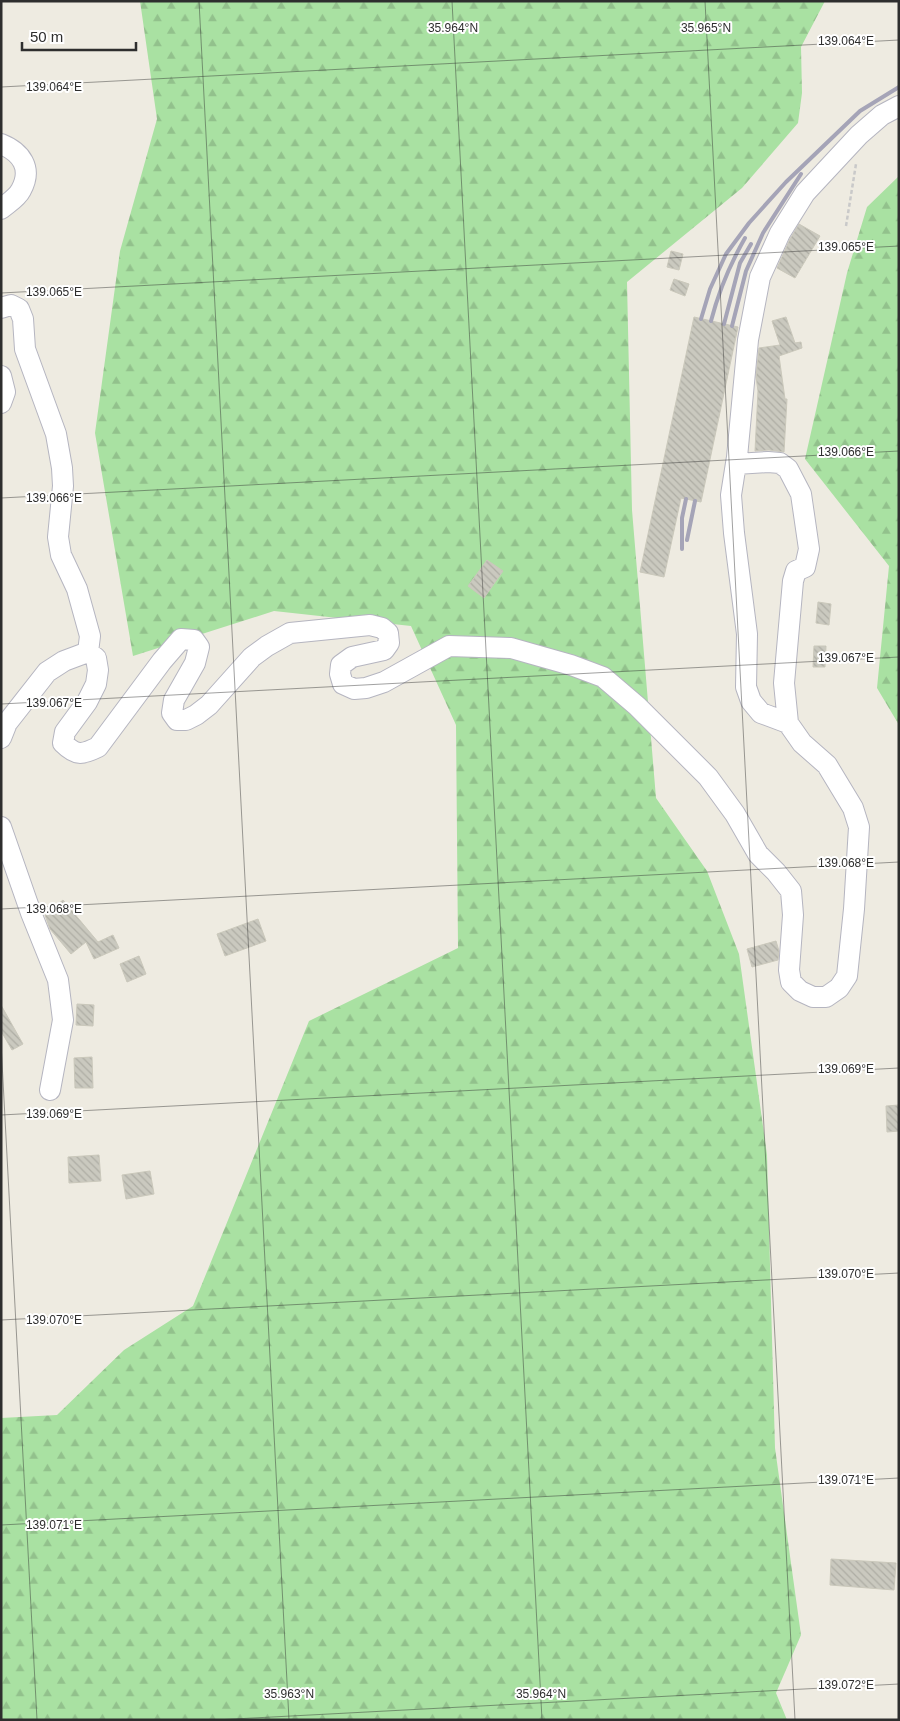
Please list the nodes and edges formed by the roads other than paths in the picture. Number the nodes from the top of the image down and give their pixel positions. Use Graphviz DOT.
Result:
graph roads {
  1 [pos="899,106"];
  2 [pos="1,144"];
  3 [pos="1,209"];
  4 [pos="1,308"];
  5 [pos="1,376"];
  6 [pos="1,403"];
  7 [pos="736,464"];
  8 [pos="88,652"];
  9 [pos="788,723"];
  10 [pos="1,738"];
  11 [pos="1,827"];
  12 [pos="50,1090"];
  1 -- 7 [label="street"];
  2 -- 3 [label="street"];
  4 -- 8 [label="street"];
  5 -- 6 [label="street"];
  7 -- 9 [label="street"];
  7 -- 9 [label="street"];
  8 -- 9 [label="street"];
  8 -- 10 [label="street"];
  11 -- 12 [label="street"];
}
